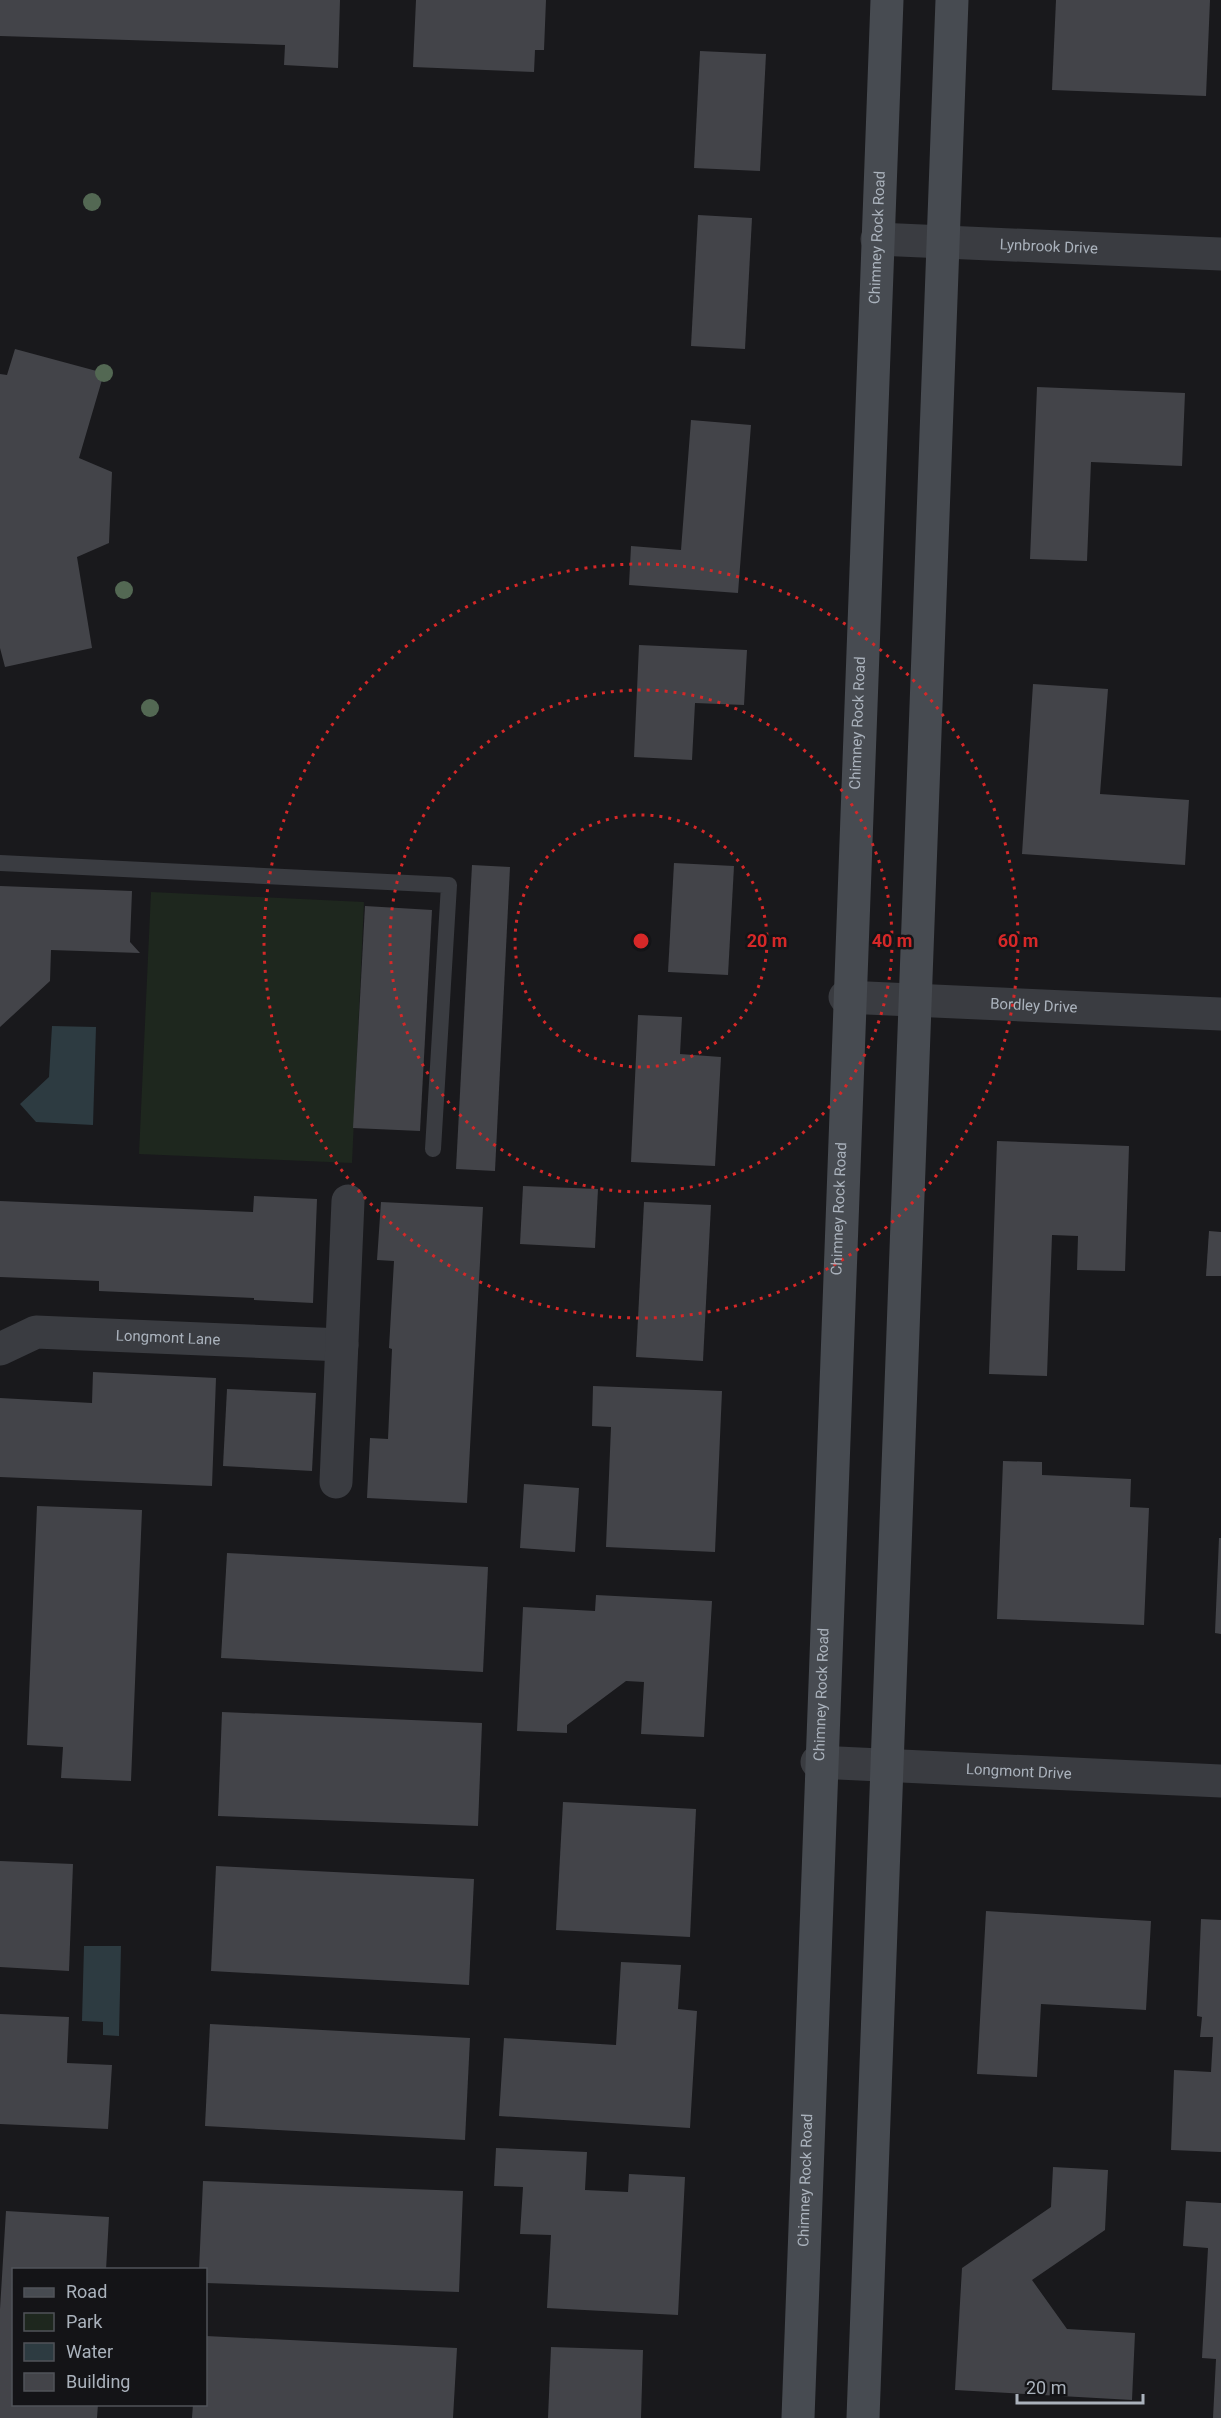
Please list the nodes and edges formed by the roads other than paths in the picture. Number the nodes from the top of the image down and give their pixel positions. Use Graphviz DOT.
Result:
graph roads {
  1 [pos="887,0"];
  2 [pos="952,0"];
  3 [pos="877,239"];
  4 [pos="942,243"];
  5 [pos="1221,254"];
  6 [pos="0,863"];
  7 [pos="845,997"];
  8 [pos="916,1000"];
  9 [pos="1221,1014"];
  10 [pos="433,1149"];
  11 [pos="348,1201"];
  12 [pos="342,1345"];
  13 [pos="0,1349"];
  14 [pos="336,1482"];
  15 [pos="817,1762"];
  16 [pos="885,1765"];
  17 [pos="1221,1781"];
  18 [pos="798,2418"];
  19 [pos="863,2418"];
  1 -- 3 [label="main road, Chimney Rock Road"];
  2 -- 4 [label="main road"];
  3 -- 4 [label="street, Lynbrook Drive"];
  3 -- 7 [label="main road, Chimney Rock Road"];
  4 -- 5 [label="street, Lynbrook Drive"];
  4 -- 8 [label="main road"];
  6 -- 10 [label="lane"];
  7 -- 8 [label="street, Bordley Drive"];
  7 -- 15 [label="main road, Chimney Rock Road"];
  8 -- 9 [label="street, Bordley Drive"];
  8 -- 16 [label="main road"];
  11 -- 12 [label="street"];
  12 -- 13 [label="street, Longmont Lane"];
  12 -- 14 [label="street"];
  15 -- 16 [label="street, Longmont Drive"];
  15 -- 18 [label="main road, Chimney Rock Road"];
  16 -- 17 [label="street, Longmont Drive"];
  16 -- 19 [label="main road"];
}
